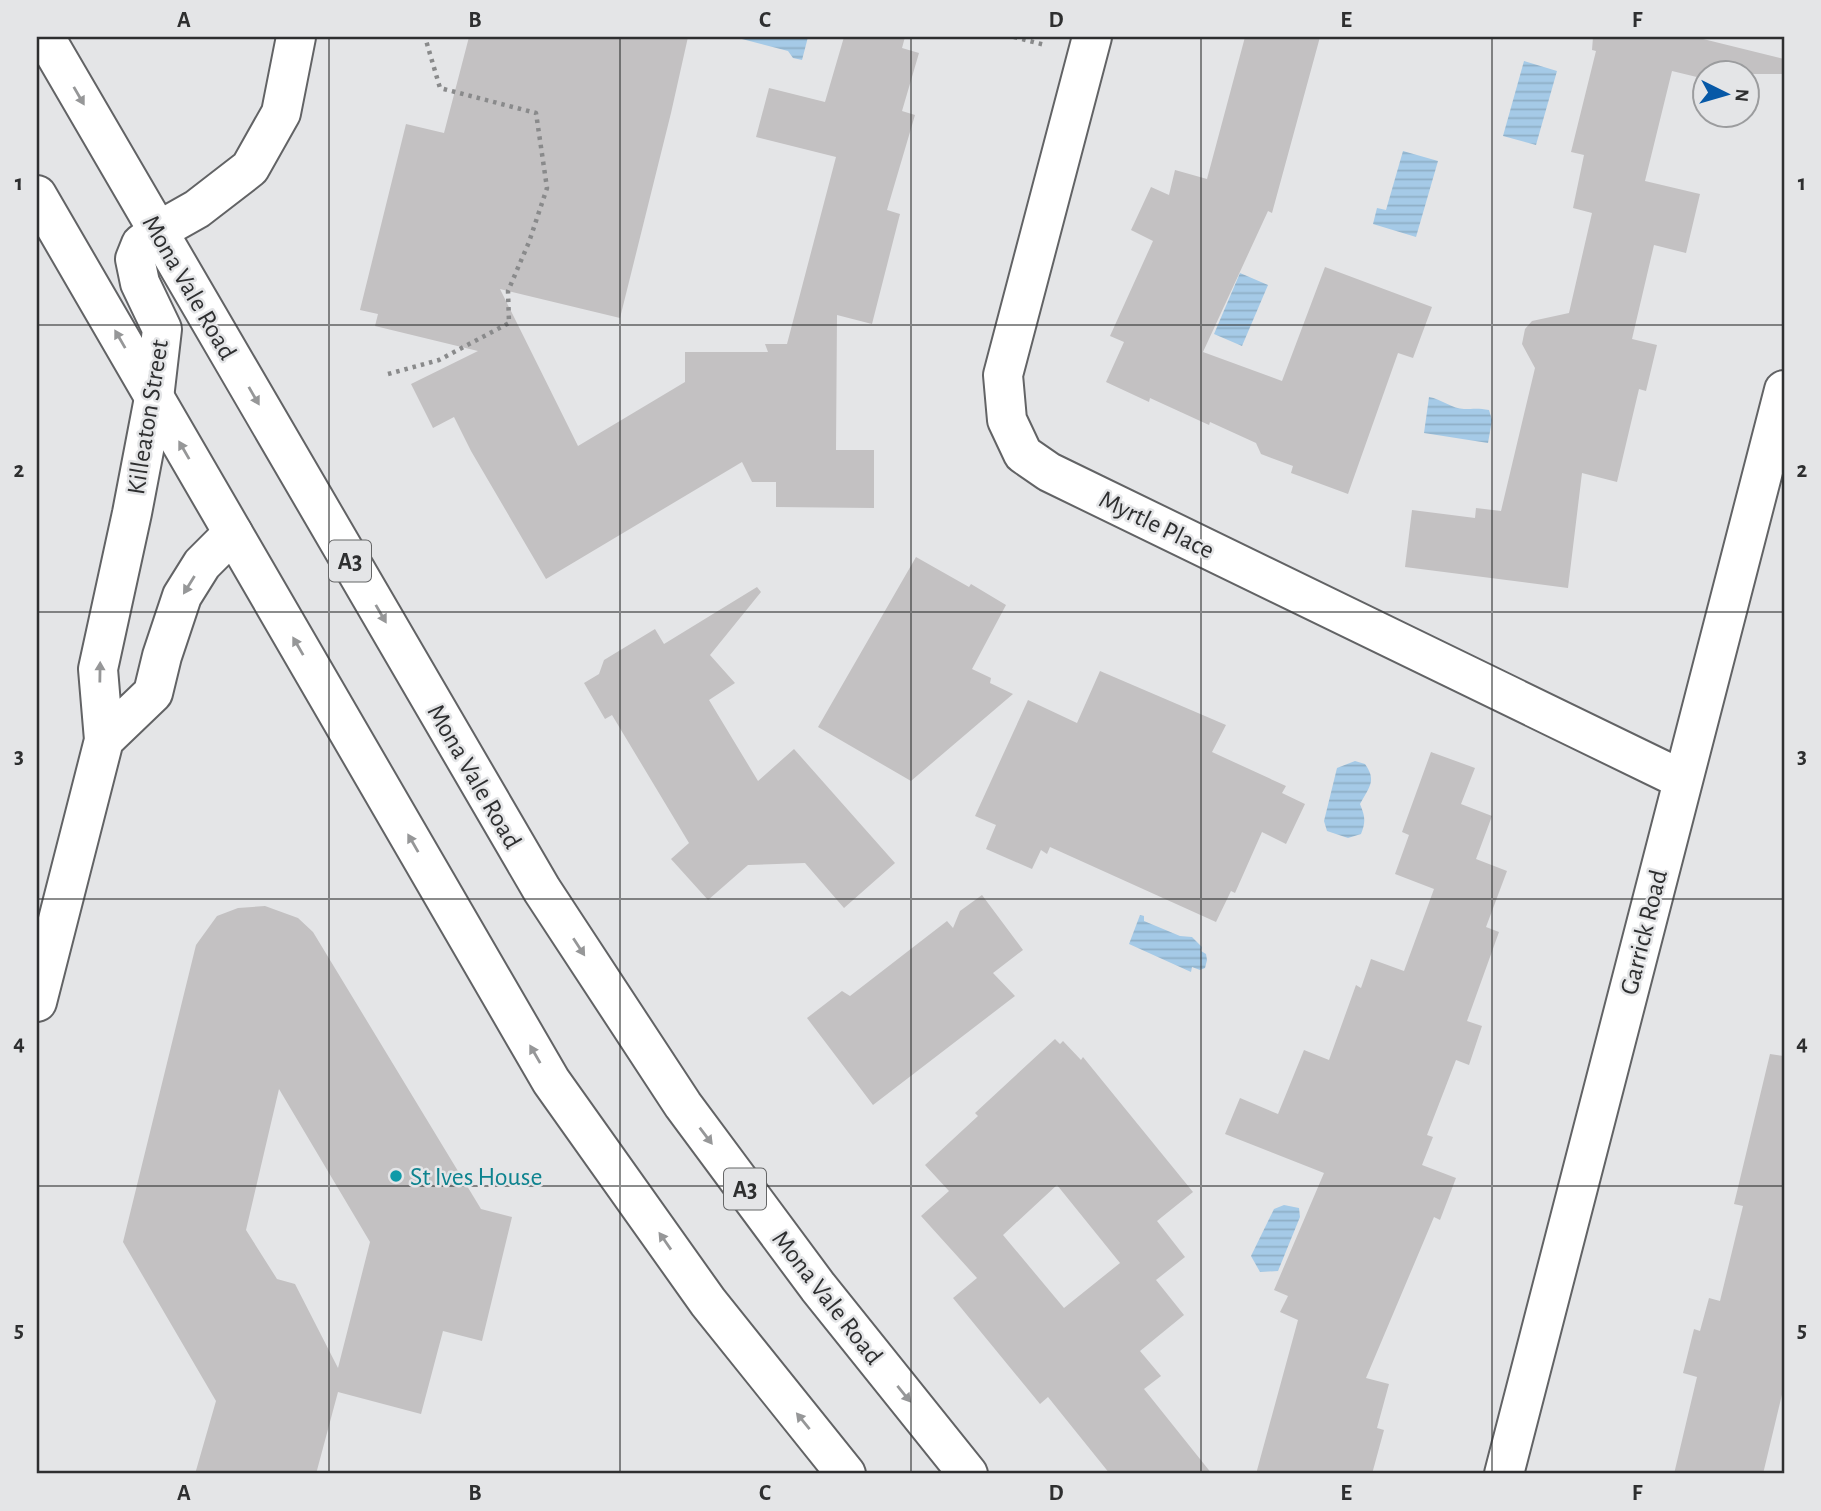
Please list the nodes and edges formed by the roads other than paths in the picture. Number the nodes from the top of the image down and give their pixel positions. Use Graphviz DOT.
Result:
graph roads {
  1 [pos="45,37"];
  2 [pos="296,37"];
  3 [pos="1091,37"];
  4 [pos="37,195"];
  5 [pos="158,232"];
  6 [pos="1784,390"];
  7 [pos="154,398"];
  8 [pos="233,533"];
  9 [pos="104,740"];
  10 [pos="1682,780"];
  11 [pos="37,1002"];
  12 [pos="846,1474"];
  13 [pos="968,1474"];
  14 [pos="1504,1474"];
  1 -- 5 [label="main road, Mona Vale Road / A3, one-way"];
  2 -- 5 [label="main road, Killeaton Street"];
  3 -- 10 [label="main road, Myrtle Place"];
  7 -- 4 [label="main road, one-way"];
  5 -- 7 [label="main road, Killeaton Street"];
  5 -- 13 [label="main road, Mona Vale Road / A3, one-way"];
  6 -- 10 [label="main road, Garrick Road"];
  8 -- 7 [label="main road, one-way"];
  9 -- 7 [label="main road, Killeaton Street, one-way"];
  8 -- 9 [label="main road, one-way"];
  12 -- 8 [label="main road, one-way"];
  9 -- 11 [label="main road, Killeaton Street"];
  10 -- 14 [label="main road, Garrick Road"];
}
